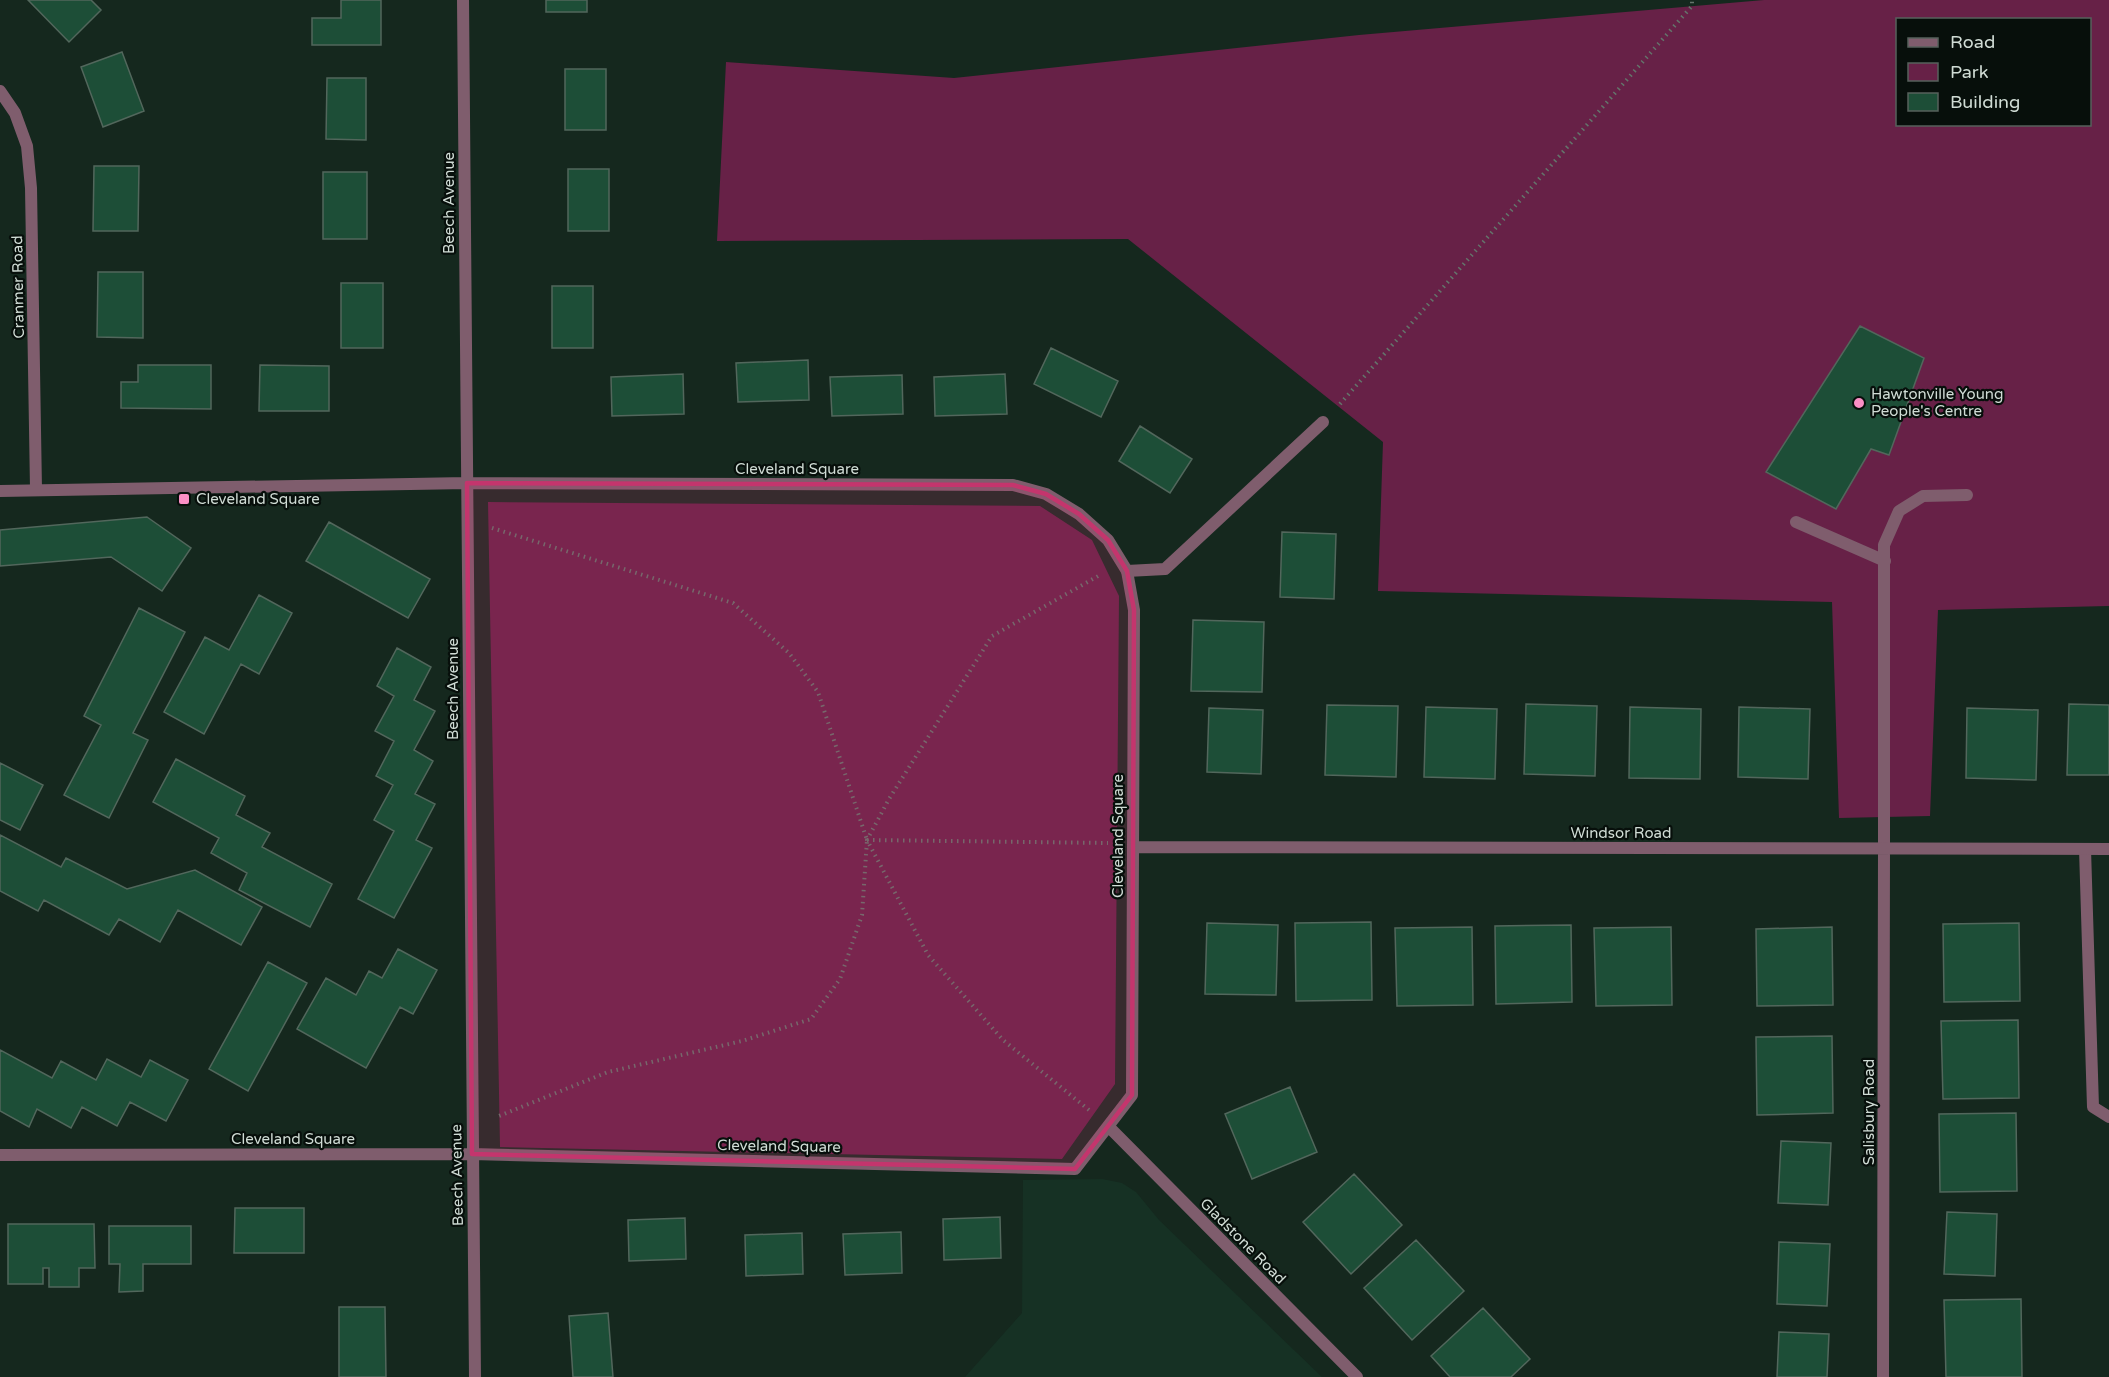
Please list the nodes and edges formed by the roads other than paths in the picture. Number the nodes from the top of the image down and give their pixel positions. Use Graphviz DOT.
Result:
graph roads {
  1 [pos="463,0"];
  2 [pos="0,91"];
  3 [pos="1323,422"];
  4 [pos="466,483"];
  5 [pos="36,489"];
  6 [pos="0,491"];
  7 [pos="1967,495"];
  8 [pos="1796,522"];
  9 [pos="1885,561"];
  10 [pos="1127,572"];
  11 [pos="1132,847"];
  12 [pos="1884,848"];
  13 [pos="2085,849"];
  14 [pos="2109,849"];
  15 [pos="2109,1117"];
  16 [pos="1108,1126"];
  17 [pos="472,1154"];
  18 [pos="0,1155"];
  19 [pos="474,1377"];
  20 [pos="1357,1377"];
  21 [pos="1883,1377"];
  1 -- 4 [label="street, Beech Avenue"];
  2 -- 5 [label="street, Cranmer Road"];
  3 -- 10 [label="street"];
  4 -- 5 [label="street, Cleveland Square"];
  4 -- 10 [label="street, Cleveland Square"];
  4 -- 17 [label="street, Beech Avenue"];
  5 -- 6 [label="street, Cleveland Square"];
  7 -- 9 [label="street, Salisbury Road"];
  8 -- 9 [label="street"];
  9 -- 12 [label="street, Salisbury Road"];
  10 -- 11 [label="street, Cleveland Square"];
  11 -- 12 [label="street, Windsor Road"];
  11 -- 16 [label="street, Cleveland Square"];
  12 -- 13 [label="street, Windsor Road"];
  12 -- 21 [label="street, Salisbury Road"];
  13 -- 14 [label="street, Windsor Road"];
  13 -- 15 [label="street"];
  16 -- 17 [label="street, Cleveland Square"];
  16 -- 20 [label="street, Gladstone Road"];
  17 -- 18 [label="street, Cleveland Square"];
  17 -- 19 [label="street, Beech Avenue"];
}
